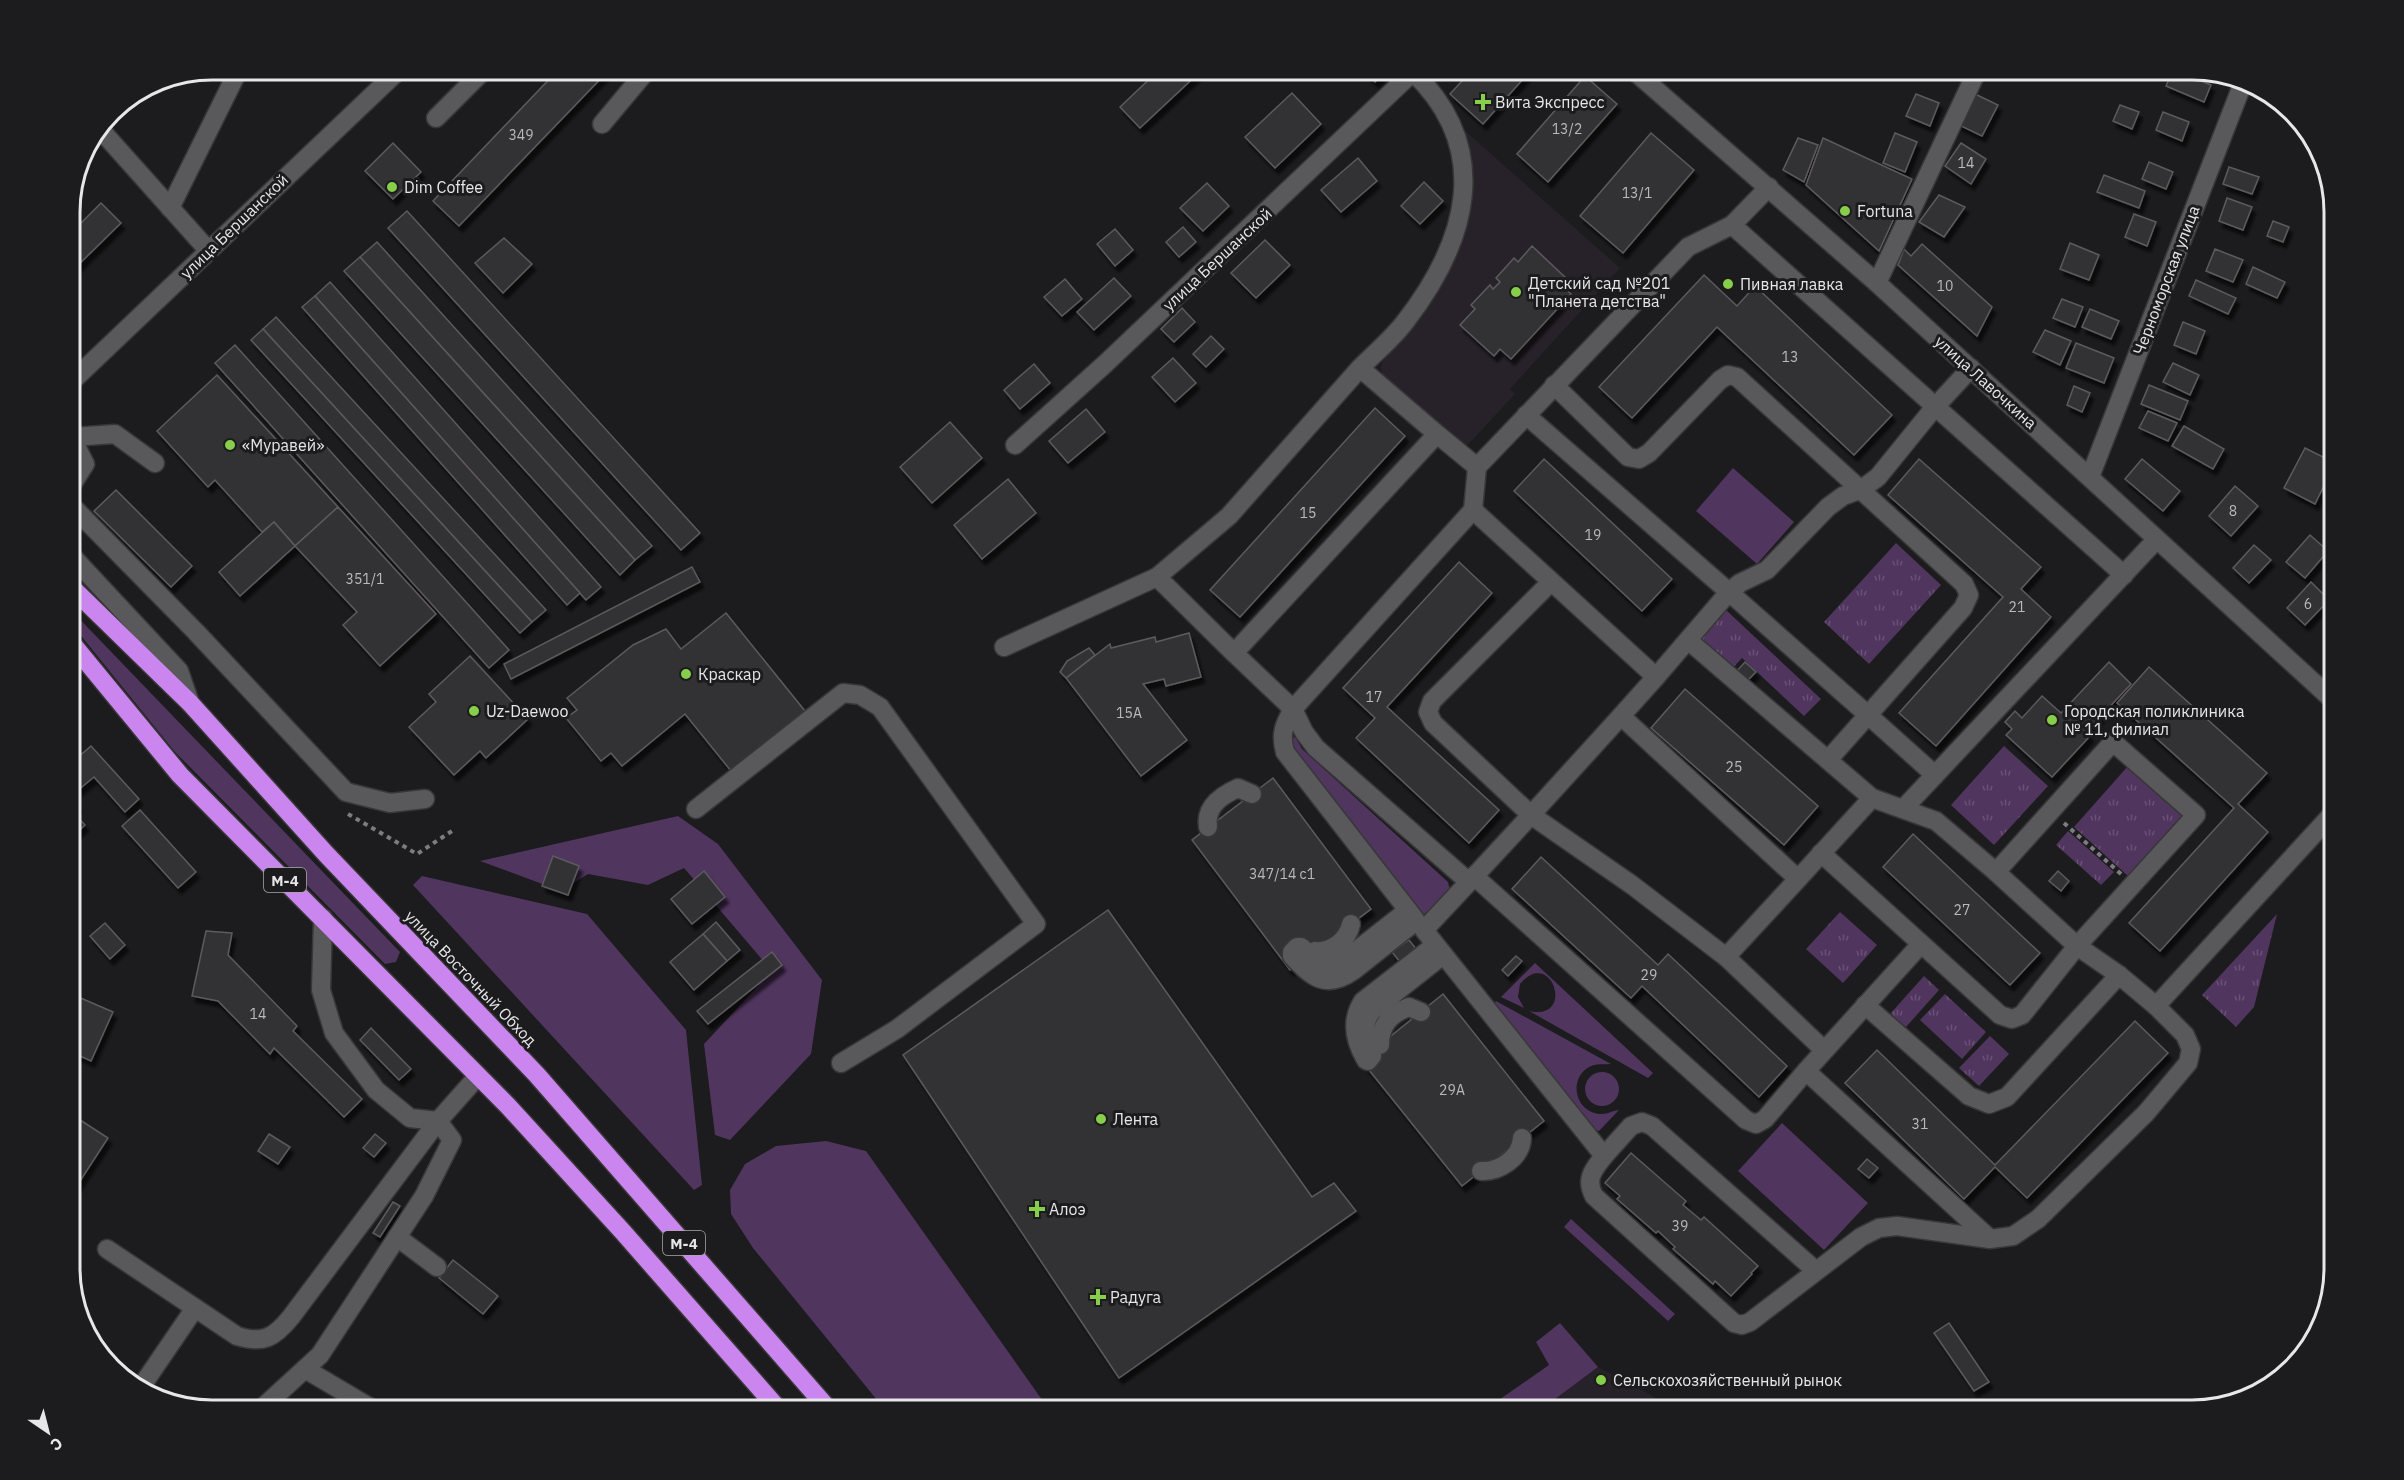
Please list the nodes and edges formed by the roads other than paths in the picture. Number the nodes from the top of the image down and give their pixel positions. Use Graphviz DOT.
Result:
graph roads {
  1 [pos="234,80"];
  2 [pos="388,80"];
  3 [pos="474,80"];
  4 [pos="639,80"];
  5 [pos="1403,80"];
  6 [pos="1423,80"];
  7 [pos="1645,80"];
  8 [pos="1973,80"];
  9 [pos="2241,89"];
  10 [pos="436,118"];
  11 [pos="603,124"];
  12 [pos="105,134"];
  13 [pos="1768,187"];
  14 [pos="170,208"];
  15 [pos="1732,225"];
  16 [pos="208,250"];
  17 [pos="1877,284"];
  18 [pos="1360,368"];
  19 [pos="1971,368"];
  20 [pos="80,373"];
  21 [pos="1554,385"];
  22 [pos="1934,408"];
  23 [pos="1526,416"];
  24 [pos="1437,434"];
  25 [pos="80,435"];
  26 [pos="1015,445"];
  27 [pos="80,454"];
  28 [pos="155,463"];
  29 [pos="1477,466"];
  30 [pos="80,472"];
  31 [pos="2090,477"];
  32 [pos="1862,489"];
  33 [pos="1473,510"];
  34 [pos="80,514"];
  35 [pos="2156,540"];
  36 [pos="80,565"];
  37 [pos="2124,575"];
  38 [pos="1157,577"];
  39 [pos="1551,582"];
  40 [pos="1729,591"];
  41 [pos="80,596"];
  42 [pos="1689,641"];
  43 [pos="1004,647"];
  44 [pos="1234,653"];
  45 [pos="80,655"];
  46 [pos="1656,677"];
  47 [pos="2324,692"];
  48 [pos="190,703"];
  49 [pos="1293,709"];
  50 [pos="1868,715"];
  51 [pos="1621,716"];
  52 [pos="1828,760"];
  53 [pos="1935,775"];
  54 [pos="1252,794"];
  55 [pos="1872,798"];
  56 [pos="425,799"];
  57 [pos="696,809"];
  58 [pos="1903,809"];
  59 [pos="1531,815"];
  60 [pos="2324,823"];
  61 [pos="1208,827"];
  62 [pos="1821,853"];
  63 [pos="1996,872"];
  64 [pos="1471,879"];
  65 [pos="1798,879"];
  66 [pos="323,918"];
  67 [pos="1351,924"];
  68 [pos="1425,932"];
  69 [pos="1921,944"];
  70 [pos="2077,946"];
  71 [pos="1315,951"];
  72 [pos="1726,957"];
  73 [pos="2119,975"];
  74 [pos="1866,1005"];
  75 [pos="2156,1006"];
  76 [pos="1421,1012"];
  77 [pos="1380,1045"];
  78 [pos="1824,1050"];
  79 [pos="841,1063"];
  80 [pos="1806,1071"];
  81 [pos="478,1076"];
  82 [pos="438,1121"];
  83 [pos="1522,1138"];
  84 [pos="1604,1156"];
  85 [pos="1481,1171"];
  86 [pos="397,1237"];
  87 [pos="1990,1239"];
  88 [pos="107,1249"];
  89 [pos="437,1267"];
  90 [pos="1815,1270"];
  91 [pos="195,1308"];
  92 [pos="305,1369"];
  93 [pos="144,1382"];
  94 [pos="271,1400"];
  95 [pos="357,1400"];
  96 [pos="770,1400"];
  97 [pos="820,1400"];
  1 -- 14 [label="street"];
  2 -- 16 [label="street, улица Бершанской"];
  3 -- 10 [label="street"];
  4 -- 11 [label="street"];
  5 -- 26 [label="street, улица Бершанской"];
  6 -- 18 [label="street"];
  7 -- 13 [label="street, улица Лавочкина"];
  8 -- 17 [label="street"];
  9 -- 31 [label="street, Черноморская улица"];
  12 -- 14 [label="street"];
  13 -- 15 [label="street"];
  13 -- 17 [label="street, улица Лавочкина"];
  14 -- 16 [label="street"];
  15 -- 21 [label="street"];
  15 -- 22 [label="street"];
  16 -- 20 [label="street, улица Бершанской"];
  17 -- 19 [label="street, улица Лавочкина"];
  18 -- 24 [label="street"];
  18 -- 38 [label="street"];
  19 -- 22 [label="street"];
  19 -- 31 [label="street, улица Лавочкина"];
  21 -- 23 [label="street"];
  21 -- 32 [label="street"];
  22 -- 32 [label="street"];
  22 -- 37 [label="street"];
  23 -- 29 [label="street"];
  23 -- 40 [label="street"];
  24 -- 29 [label="street"];
  24 -- 44 [label="street"];
  25 -- 28 [label="street"];
  27 -- 30 [label="street"];
  29 -- 33 [label="street"];
  31 -- 35 [label="street, улица Лавочкина"];
  32 -- 40 [label="street"];
  32 -- 50 [label="street"];
  33 -- 39 [label="street"];
  33 -- 49 [label="street"];
  34 -- 56 [label="street"];
  35 -- 37 [label="street"];
  35 -- 47 [label="street, улица Лавочкина"];
  36 -- 48 [label="street"];
  37 -- 53 [label="street"];
  38 -- 43 [label="street"];
  38 -- 44 [label="street"];
  39 -- 46 [label="street"];
  39 -- 59 [label="street"];
  40 -- 42 [label="street"];
  40 -- 50 [label="street"];
  41 -- 48 [label="highway, улица Восточный Обход / М-4"];
  42 -- 46 [label="street"];
  42 -- 52 [label="street"];
  44 -- 49 [label="street"];
  45 -- 66 [label="highway, М-4"];
  46 -- 51 [label="street"];
  48 -- 97 [label="highway, улица Восточный Обход / М-4"];
  49 -- 64 [label="street"];
  49 -- 68 [label="street"];
  50 -- 52 [label="street"];
  50 -- 53 [label="street"];
  51 -- 59 [label="street"];
  51 -- 65 [label="street"];
  52 -- 55 [label="street"];
  53 -- 58 [label="street"];
  54 -- 61 [label="street"];
  55 -- 58 [label="street"];
  55 -- 62 [label="street"];
  57 -- 79 [label="street"];
  58 -- 63 [label="street"];
  59 -- 64 [label="street"];
  59 -- 72 [label="street"];
  60 -- 75 [label="street"];
  62 -- 65 [label="street"];
  62 -- 69 [label="street"];
  63 -- 70 [label="street"];
  63 -- 70 [label="street"];
  64 -- 68 [label="street"];
  64 -- 80 [label="street"];
  65 -- 72 [label="street"];
  66 -- 81 [label="highway, М-4"];
  66 -- 82 [label="street"];
  67 -- 71 [label="street"];
  68 -- 68 [label="street"];
  68 -- 68 [label="street"];
  68 -- 84 [label="street"];
  69 -- 70 [label="street"];
  69 -- 74 [label="street"];
  70 -- 73 [label="street"];
  72 -- 78 [label="street"];
  73 -- 74 [label="street"];
  73 -- 75 [label="street"];
  74 -- 78 [label="street"];
  75 -- 87 [label="street"];
  76 -- 77 [label="street"];
  78 -- 80 [label="street"];
  80 -- 87 [label="street"];
  81 -- 82 [label="street"];
  81 -- 96 [label="highway, М-4"];
  82 -- 86 [label="street"];
  82 -- 91 [label="street"];
  83 -- 85 [label="street"];
  84 -- 90 [label="street"];
  84 -- 90 [label="street"];
  86 -- 89 [label="street"];
  86 -- 92 [label="street"];
  87 -- 90 [label="street"];
  88 -- 91 [label="street"];
  91 -- 93 [label="street"];
  92 -- 94 [label="street"];
  92 -- 95 [label="street"];
}
